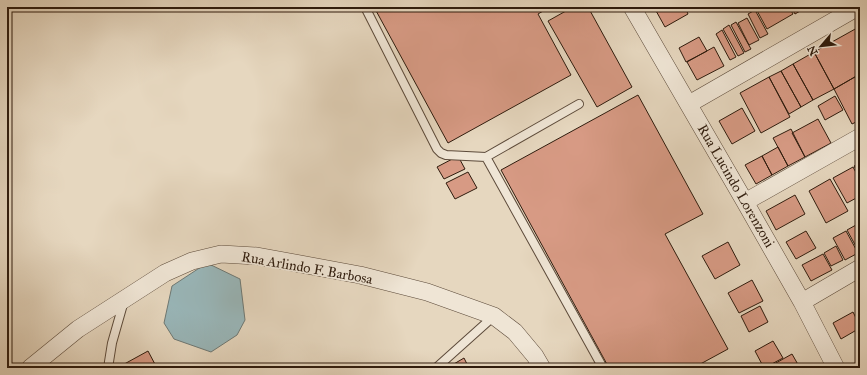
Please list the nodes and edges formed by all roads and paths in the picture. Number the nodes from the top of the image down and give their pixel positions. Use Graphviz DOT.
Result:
graph roads {
  1 [pos="365,7"];
  2 [pos="858,7"];
  3 [pos="636,8"];
  4 [pos="579,104"];
  5 [pos="689,104"];
  6 [pos="860,137"];
  7 [pos="486,157"];
  8 [pos="745,202"];
  9 [pos="860,268"];
  10 [pos="125,298"];
  11 [pos="802,302"];
  12 [pos="494,316"];
  13 [pos="30,368"];
  14 [pos="108,368"];
  15 [pos="436,368"];
  16 [pos="542,368"];
  17 [pos="603,368"];
  18 [pos="836,368"];
  1 -- 7 [label="lane"];
  2 -- 5 [label="street"];
  3 -- 5 [label="street, Rua Lucindo Lorenzoni"];
  4 -- 7 [label="lane"];
  5 -- 8 [label="street, Rua Lucindo Lorenzoni"];
  6 -- 8 [label="street"];
  7 -- 17 [label="lane"];
  8 -- 11 [label="street, Rua Lucindo Lorenzoni"];
  9 -- 11 [label="street"];
  10 -- 12 [label="street, Rua Arlindo F. Barbosa"];
  10 -- 13 [label="street, Rua Arlindo F. Barbosa"];
  10 -- 14 [label="lane"];
  11 -- 18 [label="street, Rua Lucindo Lorenzoni"];
  12 -- 15 [label="lane"];
  12 -- 16 [label="street, Rua Arlindo F. Barbosa"];
}
